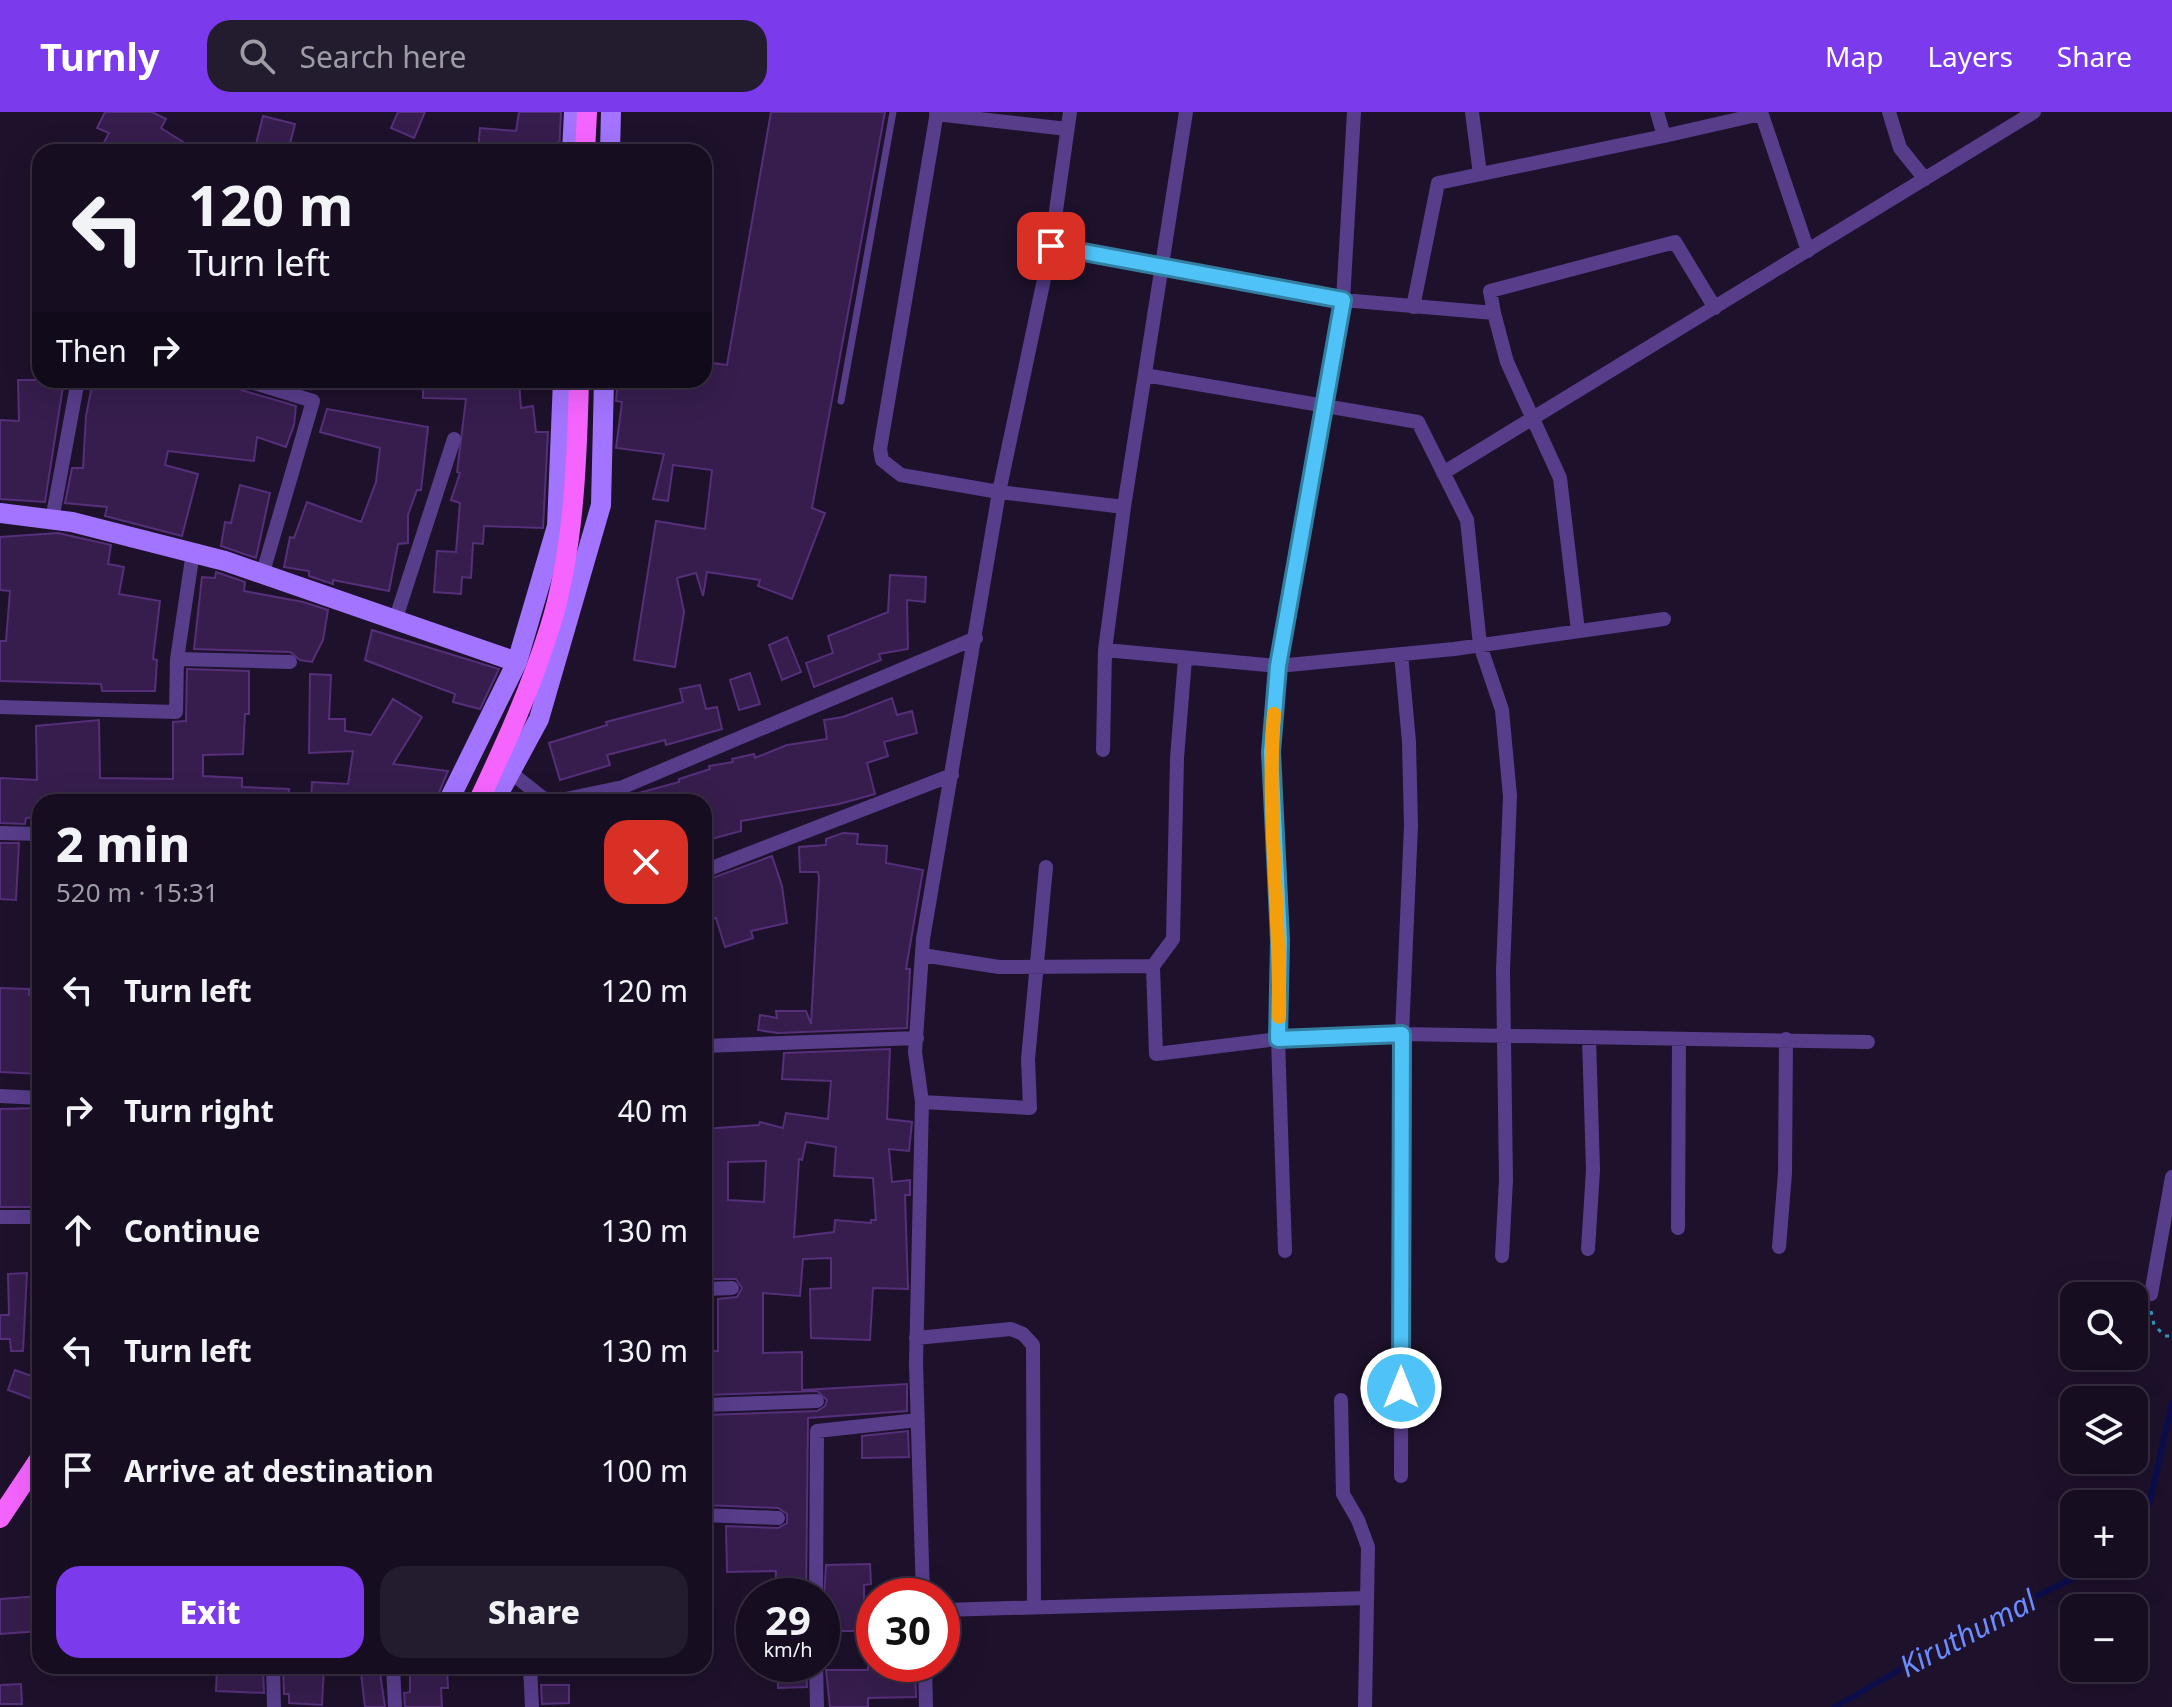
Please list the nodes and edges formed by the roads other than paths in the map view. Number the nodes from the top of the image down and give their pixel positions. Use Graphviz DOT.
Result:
graph roads {
  1 [pos="574,112"];
  2 [pos="587,112"];
  3 [pos="611,112"];
  4 [pos="893,112"];
  5 [pos="1070,112"];
  6 [pos="1186,112"];
  7 [pos="1354,112"];
  8 [pos="1472,112"];
  9 [pos="1657,112"];
  10 [pos="1889,112"];
  11 [pos="2034,112"];
  12 [pos="937,113"];
  13 [pos="1761,113"];
  14 [pos="1067,129"];
  15 [pos="1664,136"];
  16 [pos="572,144"];
  17 [pos="585,144"];
  18 [pos="610,144"];
  19 [pos="1480,174"];
  20 [pos="1925,179"];
  21 [pos="1051,246"];
  22 [pos="1808,251"];
  23 [pos="1162,266"];
  24 [pos="1343,300"];
  25 [pos="1413,307"];
  26 [pos="1715,308"];
  27 [pos="1494,313"];
  28 [pos="1145,375"];
  29 [pos="77,388"];
  30 [pos="278,388"];
  31 [pos="563,388"];
  32 [pos="579,388"];
  33 [pos="604,388"];
  34 [pos="841,401"];
  35 [pos="1326,408"];
  36 [pos="1533,419"];
  37 [pos="454,439"];
  38 [pos="1443,473"];
  39 [pos="999,492"];
  40 [pos="1124,507"];
  41 [pos="0,513"];
  42 [pos="52,520"];
  43 [pos="193,552"];
  44 [pos="263,572"];
  45 [pos="1664,619"];
  46 [pos="395,621"];
  47 [pos="1578,631"];
  48 [pos="976,638"];
  49 [pos="1480,645"];
  50 [pos="1105,650"];
  51 [pos="1401,654"];
  52 [pos="177,659"];
  53 [pos="1185,659"];
  54 [pos="290,662"];
  55 [pos="517,662"];
  56 [pos="1278,666"];
  57 [pos="0,707"];
  58 [pos="485,731"];
  59 [pos="523,748"];
  60 [pos="1103,750"];
  61 [pos="510,772"];
  62 [pos="952,775"];
  63 [pos="452,794"];
  64 [pos="482,794"];
  65 [pos="498,794"];
  66 [pos="539,794"];
  67 [pos="623,794"];
  68 [pos="0,833"];
  69 [pos="32,834"];
  70 [pos="1046,867"];
  71 [pos="712,868"];
  72 [pos="922,955"];
  73 [pos="1038,966"];
  74 [pos="1153,966"];
  75 [pos="1402,1034"];
  76 [pos="1503,1037"];
  77 [pos="917,1038"];
  78 [pos="1589,1038"];
  79 [pos="1278,1039"];
  80 [pos="1786,1039"];
  81 [pos="1679,1040"];
  82 [pos="1868,1042"];
  83 [pos="712,1046"];
  84 [pos="0,1096"];
  85 [pos="32,1098"];
  86 [pos="922,1102"];
  87 [pos="2172,1177"];
  88 [pos="0,1217"];
  89 [pos="32,1217"];
  90 [pos="1678,1228"];
  91 [pos="1779,1247"];
  92 [pos="1588,1249"];
  93 [pos="1285,1251"];
  94 [pos="1502,1256"];
  95 [pos="732,1288"];
  96 [pos="712,1289"];
  97 [pos="2151,1294"];
  98 [pos="916,1338"];
  99 [pos="1341,1400"];
  100 [pos="817,1401"];
  101 [pos="712,1405"];
  102 [pos="918,1420"];
  103 [pos="32,1470"];
  104 [pos="1401,1476"];
  105 [pos="712,1515"];
  106 [pos="0,1518"];
  107 [pos="778,1518"];
  108 [pos="816,1578"];
  109 [pos="922,1578"];
  110 [pos="1367,1598"];
  111 [pos="1034,1607"];
  112 [pos="960,1609"];
  113 [pos="273,1674"];
  114 [pos="393,1674"];
  115 [pos="530,1674"];
  116 [pos="816,1682"];
  117 [pos="925,1682"];
  118 [pos="274,1707"];
  119 [pos="395,1707"];
  120 [pos="532,1707"];
  121 [pos="817,1707"];
  122 [pos="926,1707"];
  123 [pos="1365,1707"];
  1 -- 16 [label="main road"];
  2 -- 17 [label="main road"];
  3 -- 18 [label="main road"];
  4 -- 34 [label="lane"];
  5 -- 14 [label="street"];
  6 -- 23 [label="street"];
  7 -- 24 [label="street"];
  8 -- 19 [label="street"];
  9 -- 15 [label="street"];
  10 -- 20 [label="street"];
  11 -- 20 [label="street"];
  12 -- 14 [label="street"];
  12 -- 39 [label="street"];
  13 -- 15 [label="street"];
  13 -- 22 [label="street"];
  14 -- 21 [label="street"];
  15 -- 19 [label="street"];
  19 -- 25 [label="street"];
  20 -- 22 [label="street"];
  21 -- 23 [label="street"];
  21 -- 39 [label="street"];
  22 -- 26 [label="street"];
  23 -- 24 [label="street"];
  23 -- 28 [label="street"];
  24 -- 25 [label="street"];
  24 -- 35 [label="street"];
  25 -- 27 [label="street"];
  26 -- 27 [label="street"];
  26 -- 36 [label="street"];
  27 -- 36 [label="street"];
  28 -- 35 [label="street"];
  28 -- 40 [label="street"];
  29 -- 42 [label="street"];
  30 -- 44 [label="street"];
  31 -- 55 [label="main road"];
  32 -- 64 [label="main road, bridge"];
  33 -- 59 [label="main road"];
  35 -- 38 [label="street"];
  35 -- 56 [label="street"];
  36 -- 38 [label="street"];
  36 -- 47 [label="street"];
  37 -- 46 [label="street"];
  38 -- 49 [label="street"];
  39 -- 40 [label="street"];
  39 -- 48 [label="street"];
  40 -- 50 [label="street"];
  41 -- 42 [label="main road"];
  42 -- 43 [label="main road"];
  43 -- 44 [label="main road"];
  43 -- 52 [label="street"];
  44 -- 46 [label="main road"];
  45 -- 47 [label="street"];
  46 -- 55 [label="main road"];
  47 -- 49 [label="street"];
  48 -- 62 [label="street"];
  48 -- 67 [label="street"];
  49 -- 51 [label="street"];
  49 -- 76 [label="street"];
  50 -- 53 [label="street"];
  50 -- 60 [label="street"];
  51 -- 56 [label="street"];
  51 -- 75 [label="street"];
  52 -- 54 [label="street"];
  52 -- 57 [label="street"];
  53 -- 56 [label="street"];
  53 -- 74 [label="street"];
  55 -- 58 [label="main road"];
  56 -- 79 [label="street"];
  58 -- 59 [label="main road"];
  58 -- 63 [label="main road"];
  59 -- 61 [label="main road"];
  61 -- 65 [label="main road"];
  61 -- 66 [label="street"];
  62 -- 71 [label="street"];
  62 -- 72 [label="street"];
  68 -- 69 [label="street"];
  70 -- 73 [label="street"];
  72 -- 73 [label="street"];
  72 -- 77 [label="street"];
  73 -- 74 [label="street"];
  73 -- 86 [label="street"];
  74 -- 79 [label="street"];
  75 -- 76 [label="street"];
  75 -- 79 [label="street"];
  75 -- 104 [label="street"];
  76 -- 78 [label="street"];
  76 -- 94 [label="street"];
  77 -- 83 [label="street"];
  77 -- 86 [label="street"];
  78 -- 81 [label="street"];
  78 -- 92 [label="street"];
  79 -- 93 [label="street"];
  80 -- 81 [label="street"];
  80 -- 82 [label="street"];
  80 -- 91 [label="street"];
  81 -- 90 [label="street"];
  84 -- 85 [label="street"];
  86 -- 98 [label="street"];
  87 -- 97 [label="street"];
  88 -- 89 [label="street"];
  95 -- 96 [label="street"];
  98 -- 102 [label="street"];
  98 -- 111 [label="street"];
  99 -- 110 [label="street"];
  100 -- 101 [label="street"];
  102 -- 108 [label="street"];
  102 -- 109 [label="street"];
  103 -- 106 [label="main road"];
  105 -- 107 [label="street"];
  110 -- 111 [label="street"];
  110 -- 123 [label="street"];
  111 -- 112 [label="street"];
  113 -- 118 [label="street"];
  114 -- 119 [label="street"];
  115 -- 120 [label="street"];
  116 -- 121 [label="street"];
  117 -- 122 [label="street"];
}
